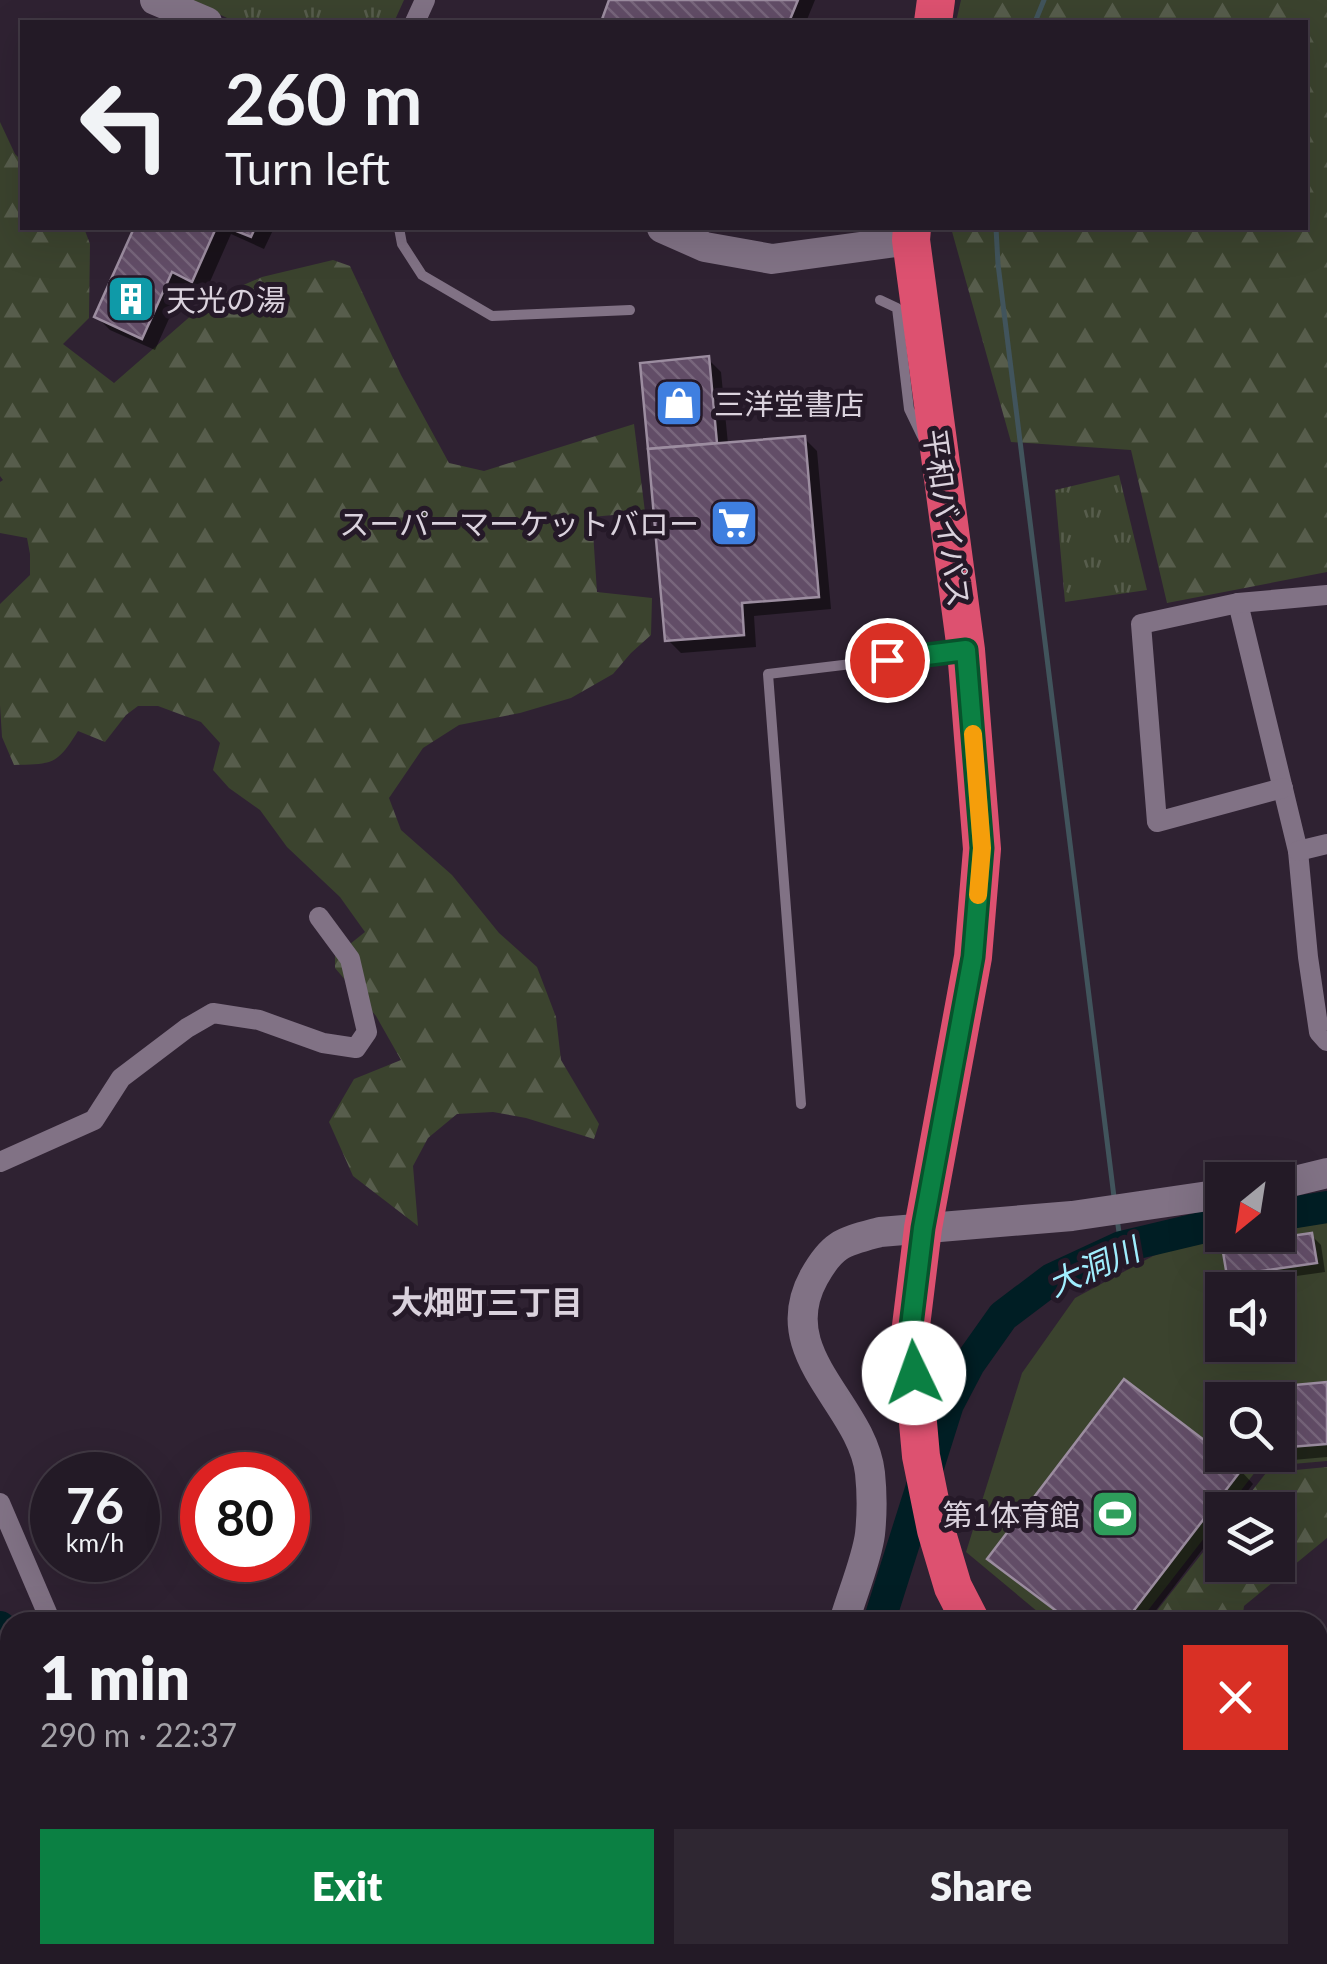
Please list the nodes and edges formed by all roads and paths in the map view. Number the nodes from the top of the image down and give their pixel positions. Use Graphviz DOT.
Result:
graph roads {
  1 [pos="155,0"];
  2 [pos="201,20"];
  3 [pos="400,230"];
  4 [pos="667,230"];
  5 [pos="911,234"];
  6 [pos="880,300"];
  7 [pos="630,310"];
  8 [pos="942,477"];
  9 [pos="1327,595"];
  10 [pos="1238,602"];
  11 [pos="966,650"];
  12 [pos="1283,788"];
  13 [pos="1327,844"];
  14 [pos="1298,852"];
  15 [pos="318,917"];
  16 [pos="1318,954"];
  17 [pos="1327,1041"];
  18 [pos="801,1104"];
  19 [pos="0,1162"];
  20 [pos="1327,1174"];
  21 [pos="1295,1181"];
  22 [pos="1205,1196"];
  23 [pos="923,1228"];
  24 [pos="0,1503"];
  25 [pos="47,1612"];
  26 [pos="847,1612"];
  27 [pos="967,1612"];
  1 -- 2 [label="street"];
  3 -- 7 [label="lane"];
  4 -- 5 [label="street"];
  5 -- 8 [label="highway, 平和バイパス"];
  6 -- 8 [label="lane"];
  8 -- 11 [label="highway, 平和バイパス"];
  9 -- 10 [label="street"];
  10 -- 12 [label="street"];
  10 -- 12 [label="street"];
  11 -- 18 [label="lane"];
  11 -- 23 [label="highway, 平和バイパス"];
  12 -- 14 [label="street"];
  13 -- 14 [label="street"];
  14 -- 16 [label="street"];
  15 -- 19 [label="street"];
  16 -- 17 [label="street"];
  20 -- 21 [label="street"];
  22 -- 23 [label="street"];
  23 -- 26 [label="street"];
  23 -- 27 [label="highway, 平和バイパス"];
  24 -- 25 [label="street"];
}
